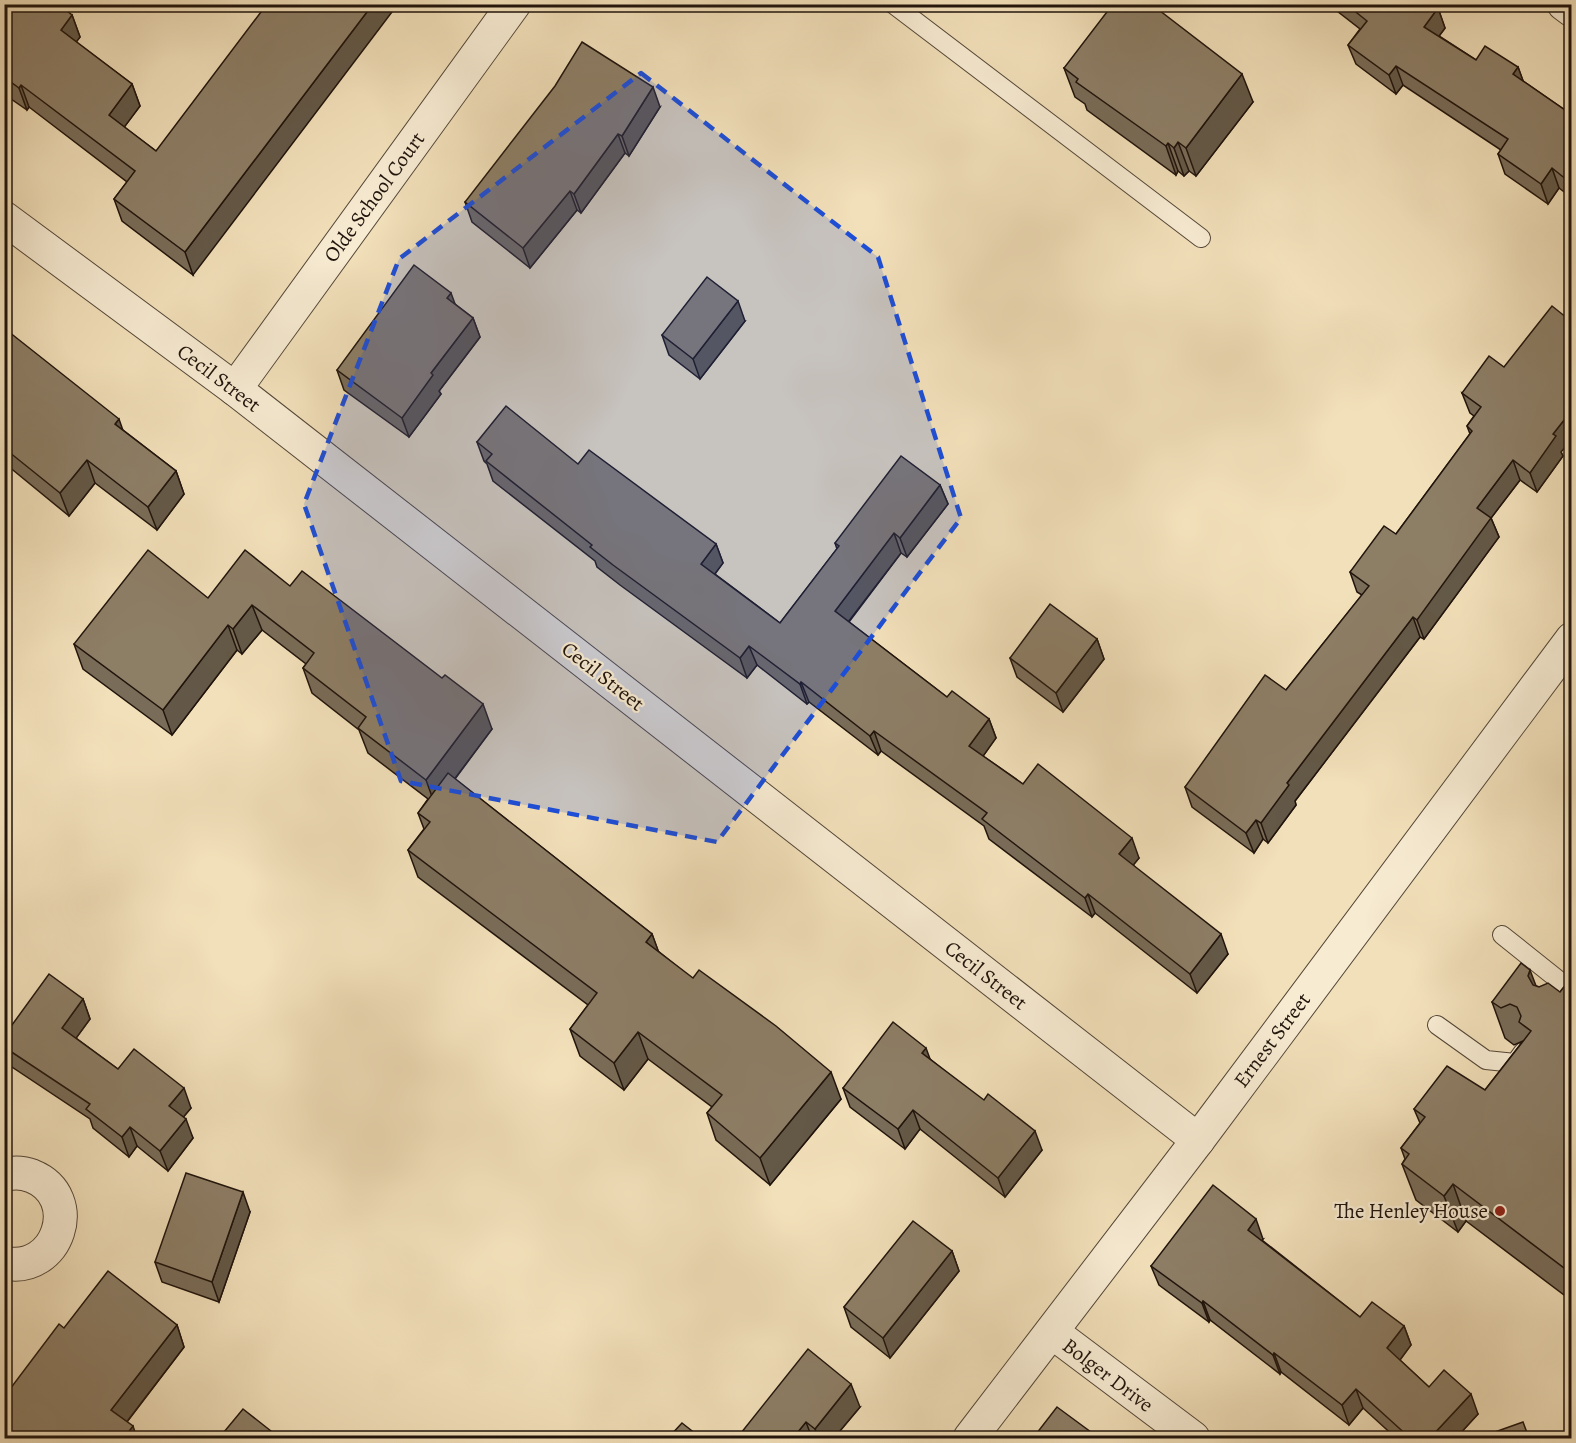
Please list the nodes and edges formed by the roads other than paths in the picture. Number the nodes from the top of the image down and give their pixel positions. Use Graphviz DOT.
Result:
graph roads {
  1 [pos="514,4"];
  2 [pos="893,4"];
  3 [pos="1564,4"];
  4 [pos="1572,10"];
  5 [pos="4,218"];
  6 [pos="1201,238"];
  7 [pos="235,389"];
  8 [pos="1572,639"];
  9 [pos="1502,935"];
  10 [pos="1552,1013"];
  11 [pos="1437,1025"];
  12 [pos="1523,1052"];
  13 [pos="1198,1140"];
  14 [pos="4,1174"];
  15 [pos="6,1266"];
  16 [pos="1052,1332"];
  17 [pos="970,1438"];
  18 [pos="1193,1438"];
  1 -- 7 [label="street, Olde School Court"];
  2 -- 6 [label="lane"];
  3 -- 4 [label="street"];
  5 -- 7 [label="street, Cecil Street"];
  7 -- 13 [label="street, Cecil Street"];
  8 -- 13 [label="street, Ernest Street"];
  9 -- 10 [label="lane"];
  11 -- 12 [label="lane"];
  13 -- 16 [label="street, Ernest Street"];
  14 -- 15 [label="street"];
  16 -- 17 [label="street, Ernest Street"];
  16 -- 18 [label="street, Bolger Drive"];
}
